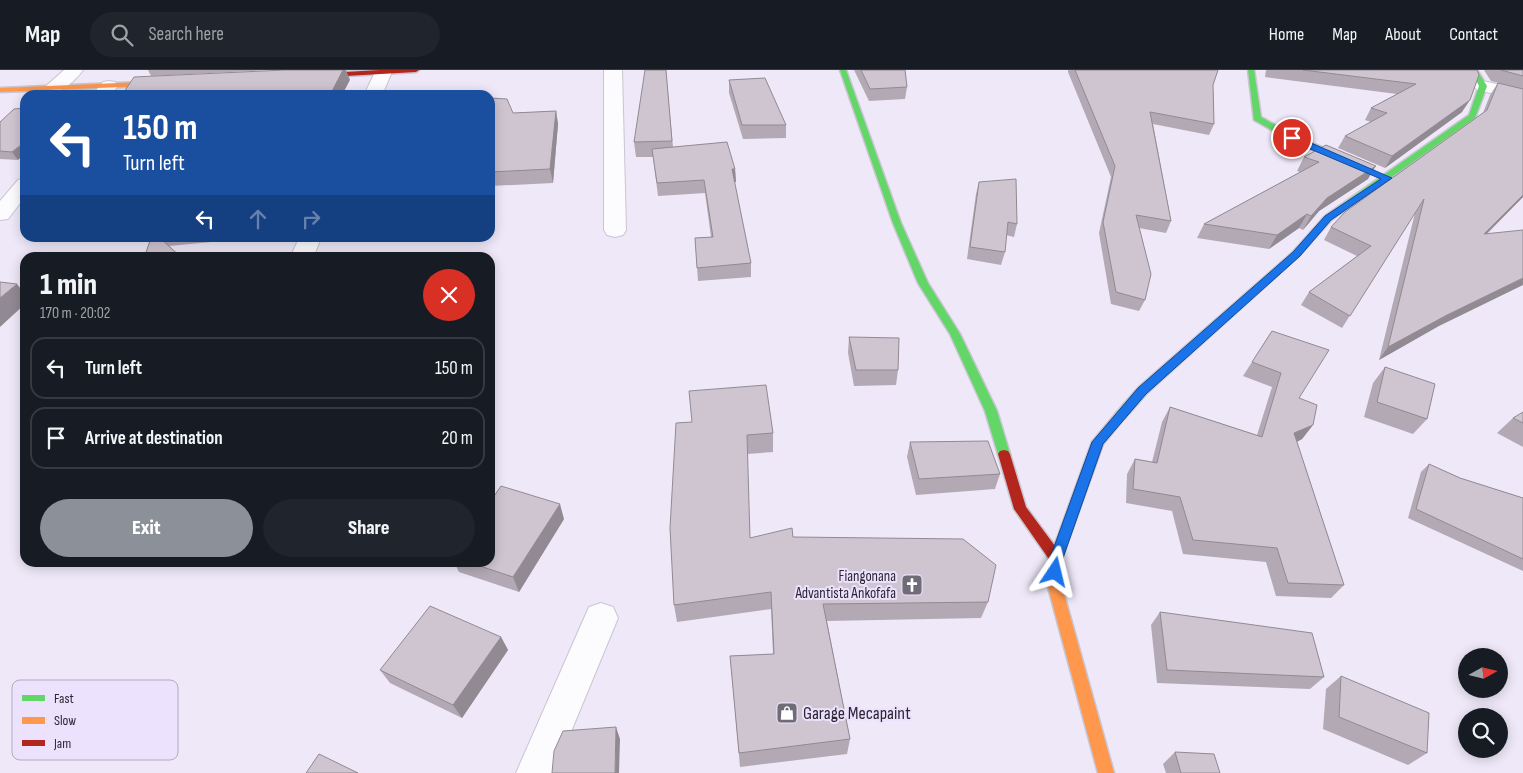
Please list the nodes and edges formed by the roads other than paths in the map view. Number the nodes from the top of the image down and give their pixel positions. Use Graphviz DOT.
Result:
graph roads {
  1 [pos="74,70"];
  2 [pos="416,70"];
  3 [pos="613,70"];
  4 [pos="843,70"];
  5 [pos="1251,70"];
  6 [pos="1474,70"];
  7 [pos="383,72"];
  8 [pos="295,76"];
  9 [pos="178,82"];
  10 [pos="1483,86"];
  11 [pos="54,87"];
  12 [pos="0,90"];
  13 [pos="106,90"];
  14 [pos="375,90"];
  15 [pos="1523,96"];
  16 [pos="1388,178"];
  17 [pos="20,190"];
  18 [pos="0,214"];
  19 [pos="615,230"];
  20 [pos="1056,558"];
  21 [pos="601,618"];
  22 [pos="535,773"];
  23 [pos="1106,773"];
  1 -- 11 [label="street"];
  2 -- 7 [label="street"];
  3 -- 19 [label="street"];
  4 -- 20 [label="street"];
  5 -- 16 [label="street"];
  6 -- 10 [label="street"];
  7 -- 8 [label="street"];
  7 -- 14 [label="street"];
  9 -- 13 [label="street"];
  10 -- 15 [label="street"];
  10 -- 16 [label="street"];
  11 -- 12 [label="street"];
  11 -- 13 [label="street"];
  16 -- 20 [label="street"];
  17 -- 18 [label="street"];
  20 -- 23 [label="street"];
  21 -- 22 [label="street"];
}
